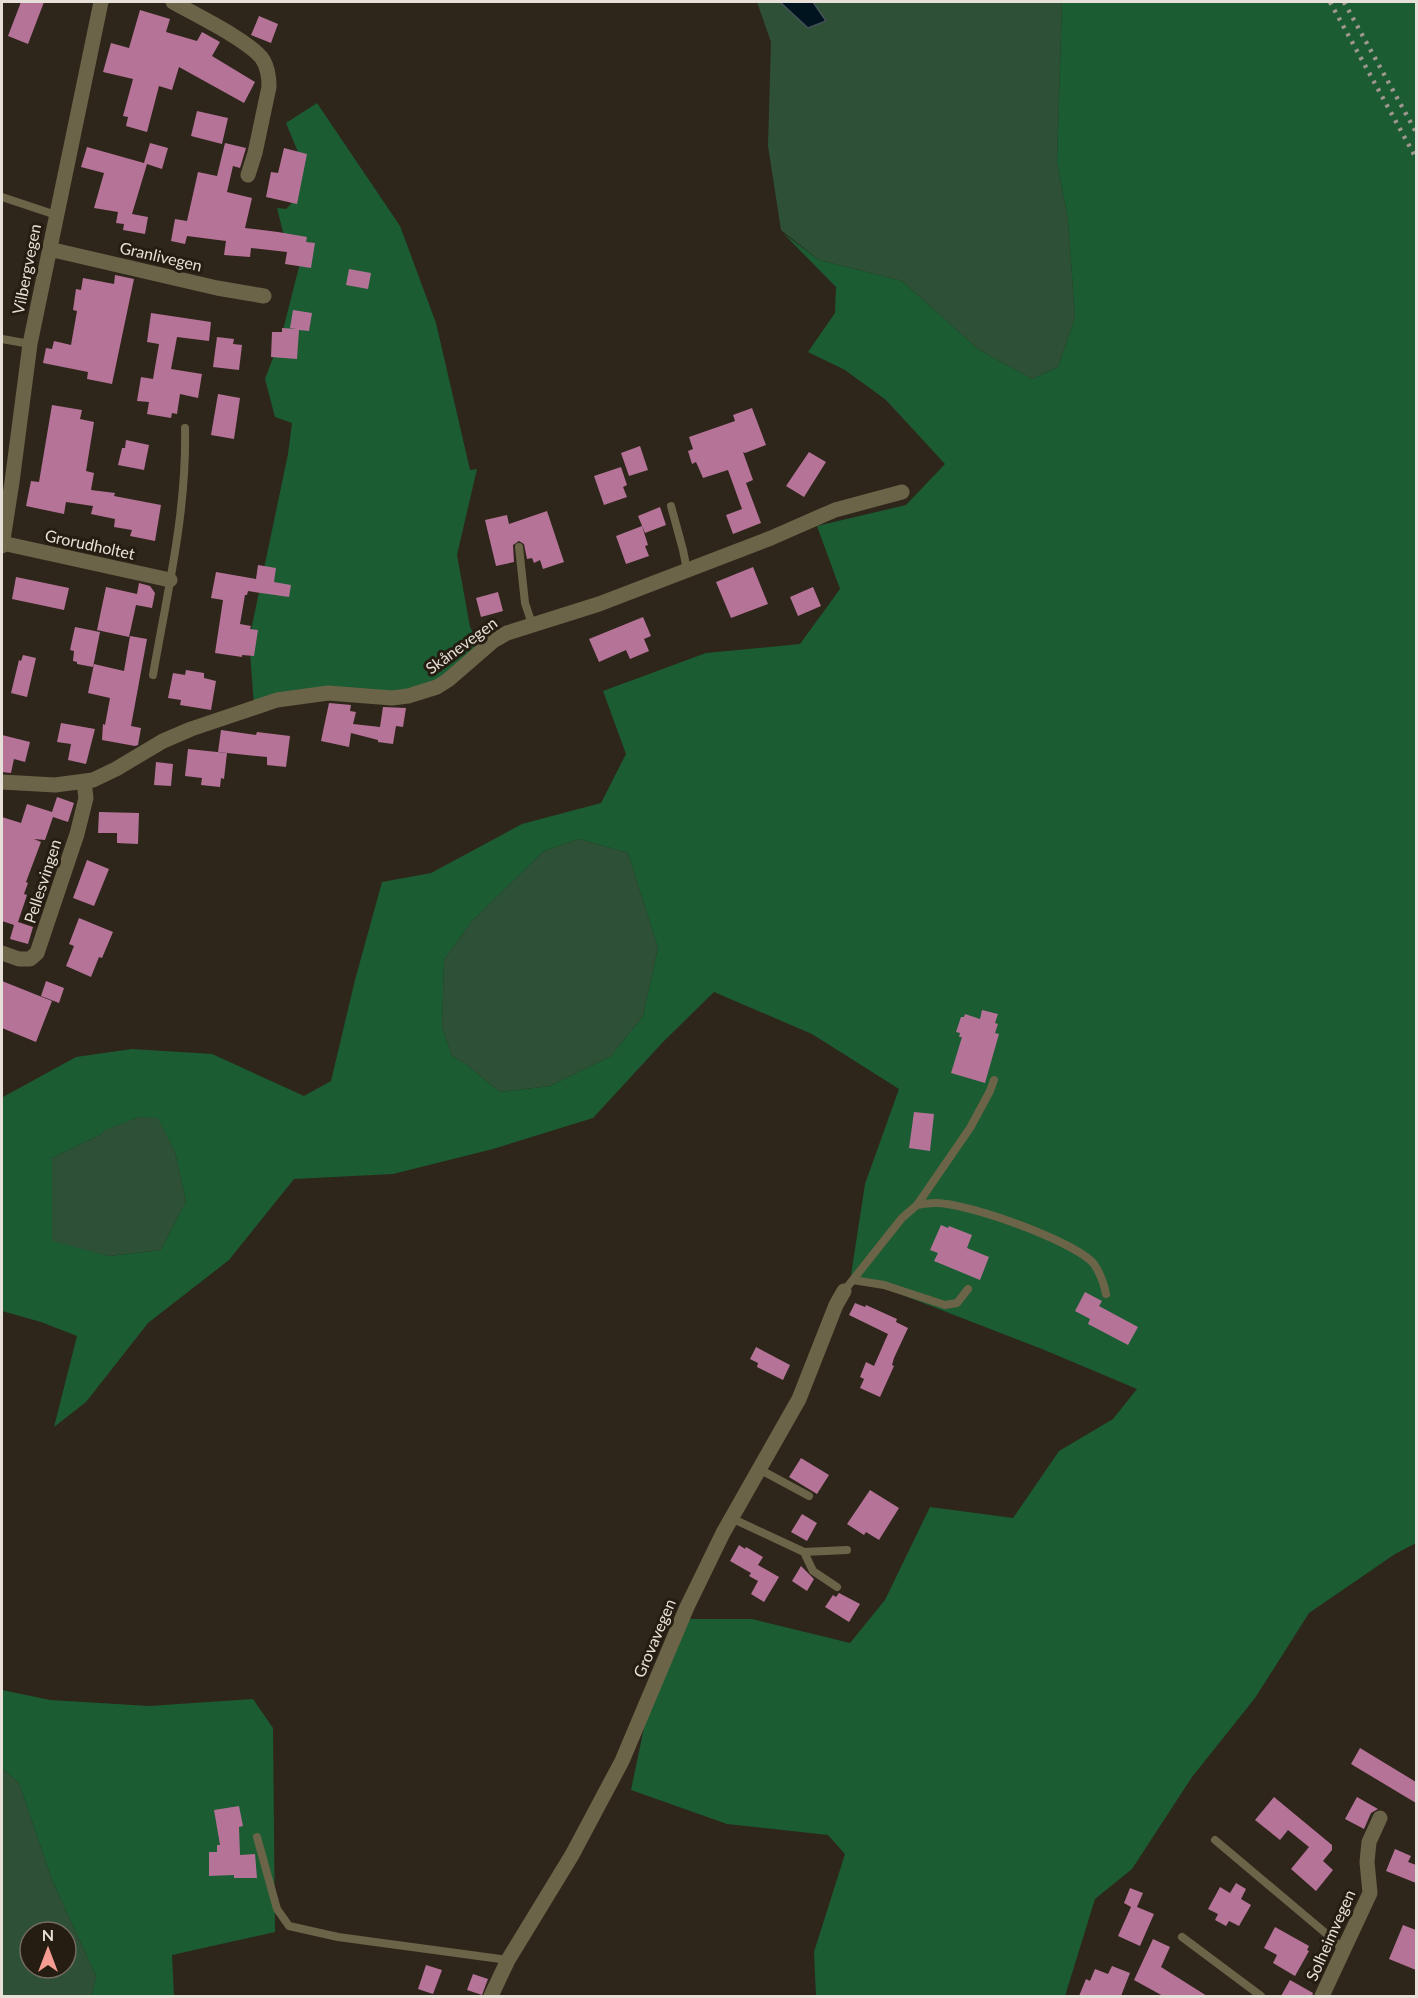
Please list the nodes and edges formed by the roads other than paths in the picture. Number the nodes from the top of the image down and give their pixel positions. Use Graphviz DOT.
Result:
graph roads {
  1 [pos="100,2"];
  2 [pos="173,2"];
  3 [pos="248,175"];
  4 [pos="2,197"];
  5 [pos="56,215"];
  6 [pos="49,249"];
  7 [pos="264,296"];
  8 [pos="2,339"];
  9 [pos="30,344"];
  10 [pos="185,428"];
  11 [pos="902,492"];
  12 [pos="670,506"];
  13 [pos="4,513"];
  14 [pos="2,544"];
  15 [pos="519,548"];
  16 [pos="687,570"];
  17 [pos="170,580"];
  18 [pos="532,624"];
  19 [pos="153,675"];
  20 [pos="2,782"];
  21 [pos="84,782"];
  22 [pos="2,953"];
  23 [pos="994,1080"];
  24 [pos="917,1205"];
  25 [pos="849,1286"];
  26 [pos="968,1289"];
  27 [pos="1106,1294"];
  28 [pos="759,1469"];
  29 [pos="809,1496"];
  30 [pos="731,1518"];
  31 [pos="847,1550"];
  32 [pos="804,1552"];
  33 [pos="837,1587"];
  34 [pos="1380,1818"];
  35 [pos="256,1837"];
  36 [pos="1215,1840"];
  37 [pos="1182,1937"];
  38 [pos="1343,1951"];
  39 [pos="508,1960"];
  40 [pos="491,1996"];
  41 [pos="1261,1996"];
  42 [pos="1322,1996"];
  1 -- 5 [label="street, Vilbergvegen"];
  2 -- 3 [label="street"];
  4 -- 5 [label="lane"];
  5 -- 6 [label="street, Vilbergvegen"];
  6 -- 7 [label="street, Granlivegen"];
  6 -- 9 [label="street, Vilbergvegen"];
  8 -- 9 [label="lane"];
  9 -- 13 [label="street, Vilbergvegen"];
  10 -- 17 [label="lane"];
  11 -- 16 [label="street, Skånevegen"];
  12 -- 16 [label="lane"];
  13 -- 14 [label="street, Vilbergvegen"];
  14 -- 17 [label="street, Grorudholtet"];
  15 -- 18 [label="lane"];
  16 -- 18 [label="street, Skånevegen"];
  17 -- 19 [label="lane"];
  18 -- 21 [label="street, Skånevegen"];
  20 -- 21 [label="street, Skånevegen"];
  21 -- 22 [label="street, Pellesvingen"];
  23 -- 24 [label="lane"];
  24 -- 25 [label="lane"];
  24 -- 27 [label="lane"];
  25 -- 26 [label="lane"];
  25 -- 28 [label="street, Grovavegen"];
  28 -- 29 [label="lane"];
  28 -- 30 [label="street, Grovavegen"];
  30 -- 32 [label="lane"];
  30 -- 39 [label="street, Grovavegen"];
  31 -- 32 [label="lane"];
  32 -- 33 [label="lane"];
  34 -- 38 [label="street, Solheimvegen"];
  35 -- 39 [label="lane"];
  36 -- 38 [label="lane"];
  37 -- 41 [label="lane"];
  38 -- 42 [label="street, Solheimvegen"];
  39 -- 40 [label="street, Grovavegen"];
}
